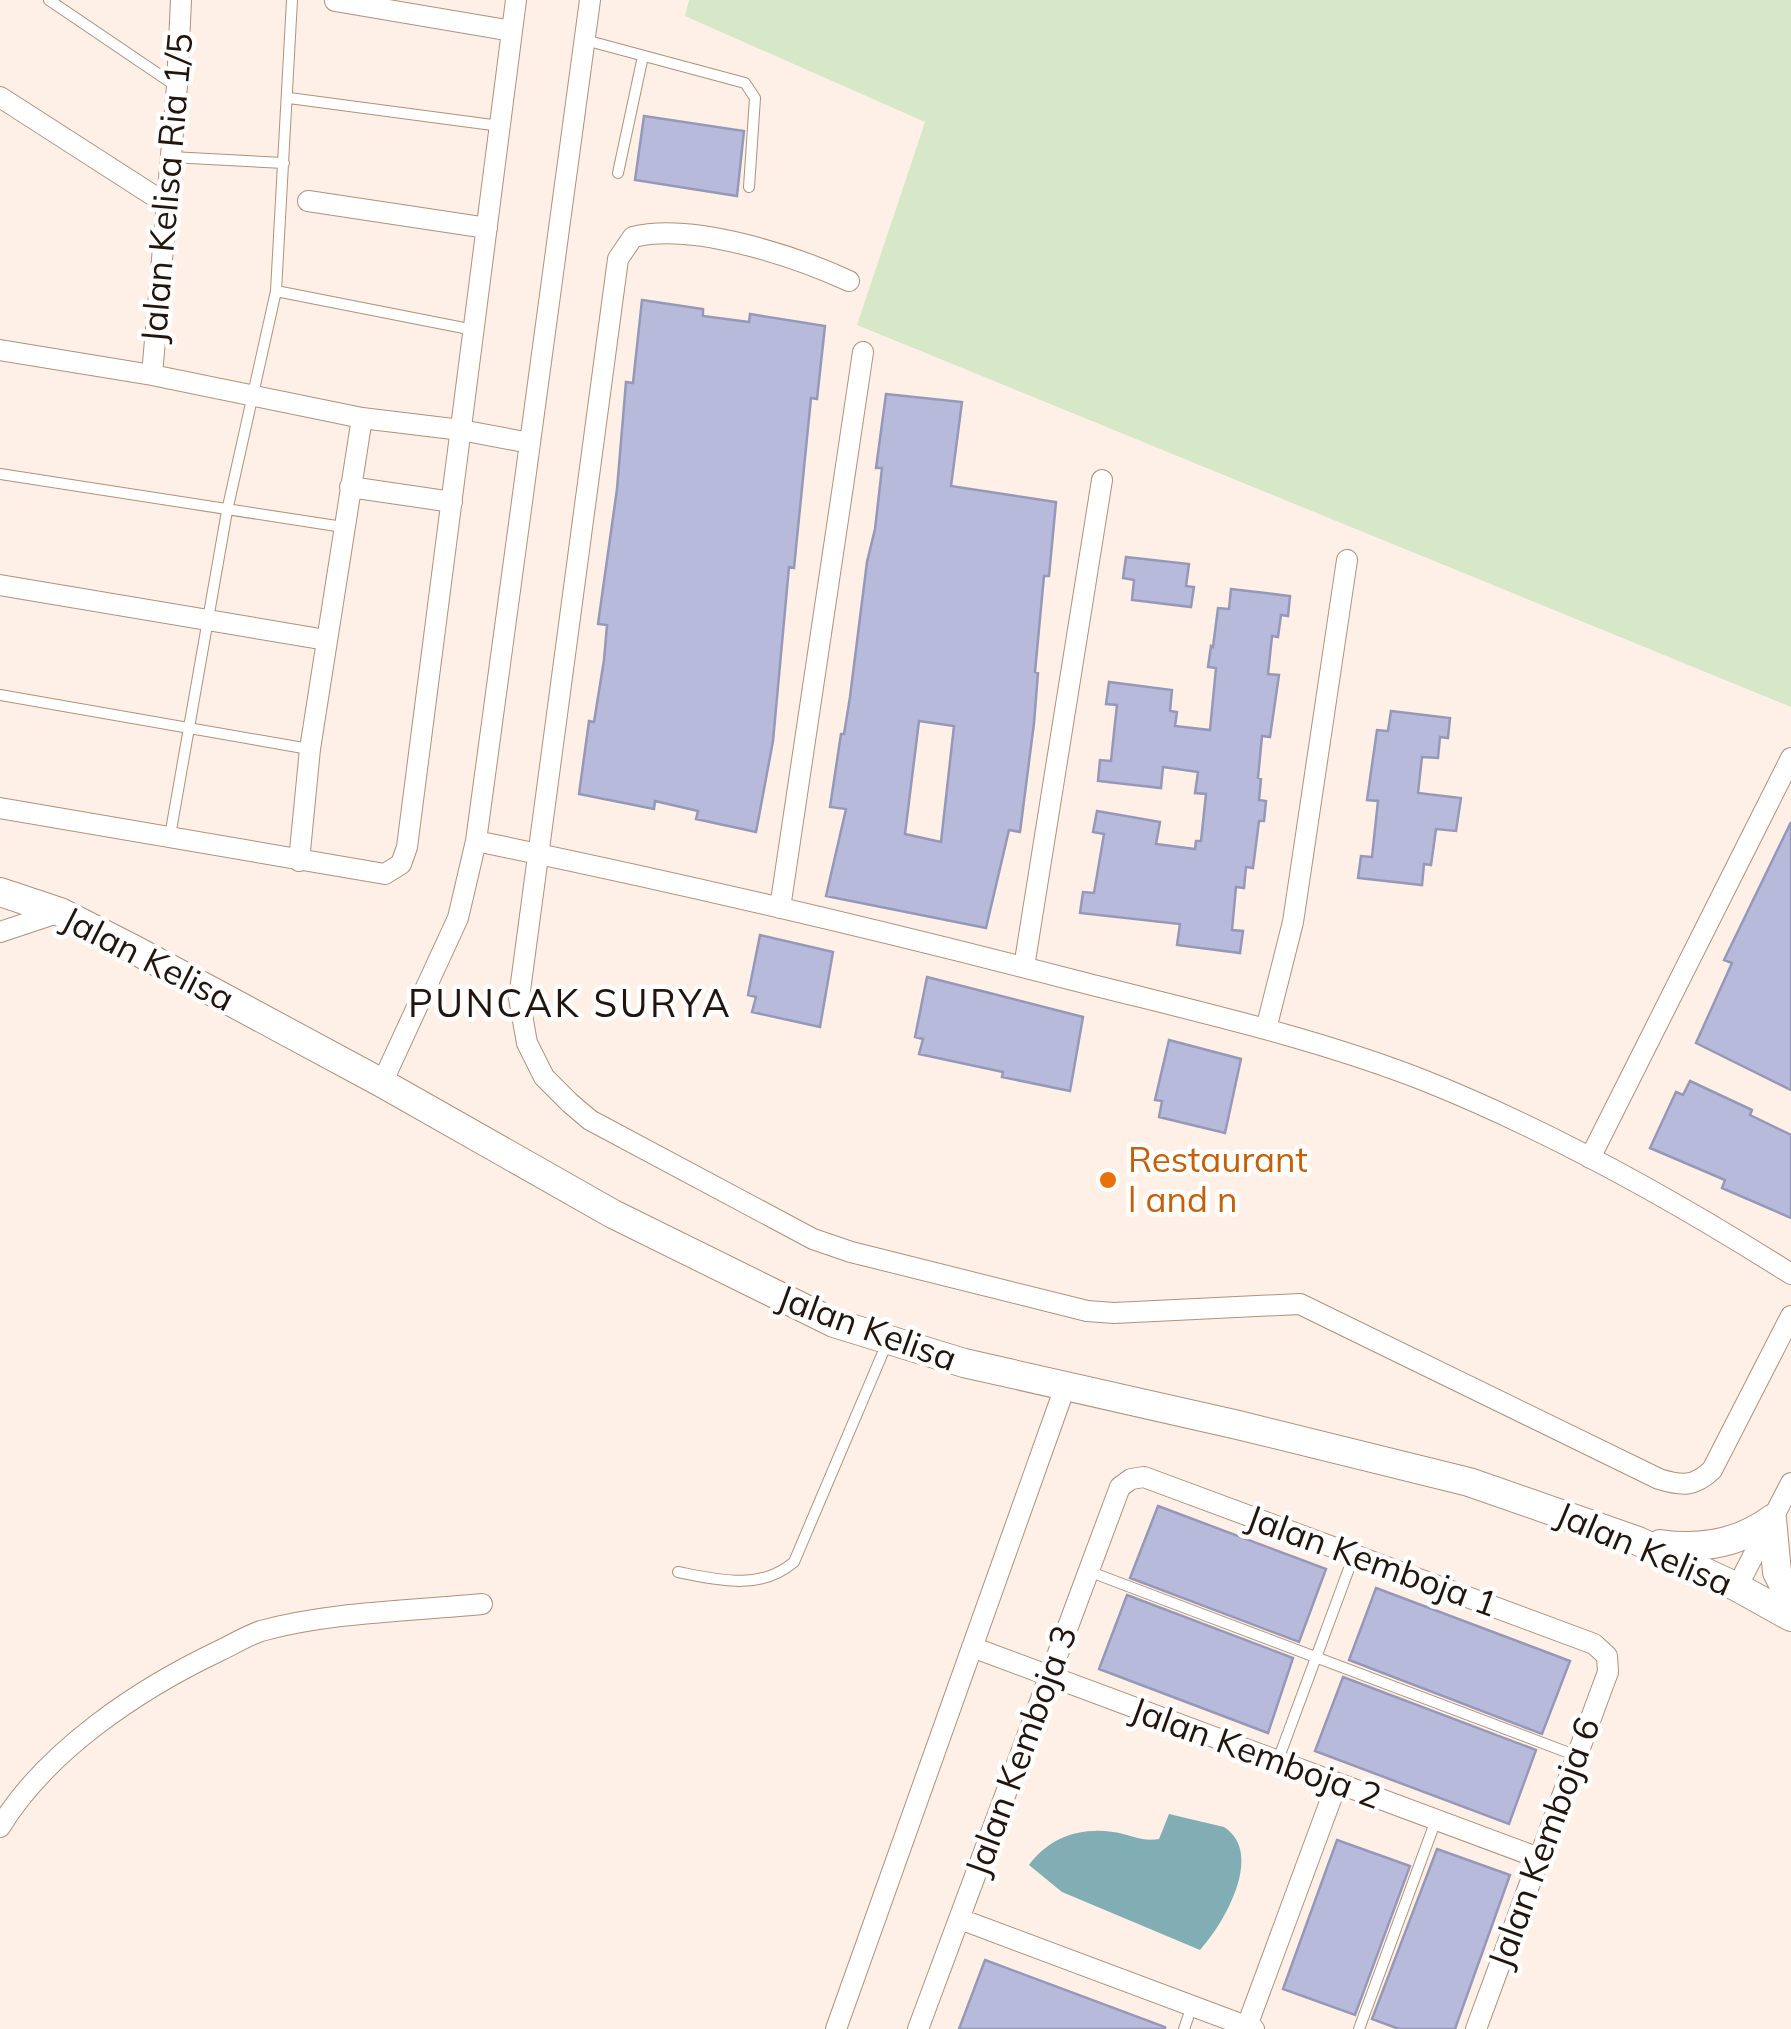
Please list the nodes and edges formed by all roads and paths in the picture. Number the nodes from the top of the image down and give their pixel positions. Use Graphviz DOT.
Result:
graph roads {
  1 [pos="49,0"];
  2 [pos="181,0"];
  3 [pos="292,0"];
  4 [pos="335,0"];
  5 [pos="516,0"];
  6 [pos="590,0"];
  7 [pos="512,31"];
  8 [pos="585,40"];
  9 [pos="642,56"];
  10 [pos="177,86"];
  11 [pos="0,97"];
  12 [pos="289,98"];
  13 [pos="500,126"];
  14 [pos="171,157"];
  15 [pos="284,163"];
  16 [pos="618,173"];
  17 [pos="749,187"];
  18 [pos="308,201"];
  19 [pos="168,205"];
  20 [pos="487,228"];
  21 [pos="849,282"];
  22 [pos="276,291"];
  23 [pos="474,330"];
  24 [pos="0,350"];
  25 [pos="863,352"];
  26 [pos="152,375"];
  27 [pos="254,396"];
  28 [pos="362,418"];
  29 [pos="461,430"];
  30 [pos="530,444"];
  31 [pos="0,474"];
  32 [pos="1102,480"];
  33 [pos="350,487"];
  34 [pos="452,502"];
  35 [pos="227,511"];
  36 [pos="344,527"];
  37 [pos="1347,560"];
  38 [pos="0,586"];
  39 [pos="207,619"];
  40 [pos="326,640"];
  41 [pos="0,695"];
  42 [pos="190,726"];
  43 [pos="310,749"];
  44 [pos="1791,758"];
  45 [pos="0,808"];
  46 [pos="170,836"];
  47 [pos="476,841"];
  48 [pos="540,854"];
  49 [pos="298,861"];
  50 [pos="0,892"];
  51 [pos="780,908"];
  52 [pos="60,912"];
  53 [pos="0,932"];
  54 [pos="1024,967"];
  55 [pos="1266,1029"];
  56 [pos="382,1083"];
  57 [pos="1590,1158"];
  58 [pos="1791,1274"];
  59 [pos="1791,1316"];
  60 [pos="888,1342"];
  61 [pos="1065,1387"];
  62 [pos="1131,1479"];
  63 [pos="1791,1483"];
  64 [pos="1772,1519"];
  65 [pos="1638,1541"];
  66 [pos="1355,1554"];
  67 [pos="1087,1570"];
  68 [pos="678,1572"];
  69 [pos="1737,1587"];
  70 [pos="1791,1600"];
  71 [pos="482,1604"];
  72 [pos="1791,1617"];
  73 [pos="972,1648"];
  74 [pos="1607,1656"];
  75 [pos="1318,1657"];
  76 [pos="1050,1676"];
  77 [pos="1577,1756"];
  78 [pos="1278,1760"];
  79 [pos="1337,1783"];
  80 [pos="1436,1820"];
  81 [pos="0,1827"];
  82 [pos="1539,1858"];
  83 [pos="960,1920"];
  84 [pos="1192,2006"];
  85 [pos="920,2028"];
  86 [pos="1250,2028"];
  87 [pos="836,2029"];
  88 [pos="1184,2029"];
  89 [pos="1359,2029"];
  90 [pos="1476,2029"];
  1 -- 10 [label="lane"];
  2 -- 10 [label="street, Jalan Kelisa Ria 1/5"];
  3 -- 12 [label="lane"];
  4 -- 7 [label="street"];
  5 -- 7 [label="street"];
  6 -- 8 [label="street"];
  7 -- 13 [label="street"];
  8 -- 9 [label="lane"];
  8 -- 30 [label="street"];
  9 -- 16 [label="lane"];
  9 -- 17 [label="lane"];
  10 -- 14 [label="street, Jalan Kelisa Ria 1/5"];
  11 -- 19 [label="street"];
  12 -- 13 [label="lane"];
  12 -- 15 [label="lane"];
  13 -- 20 [label="street"];
  14 -- 15 [label="lane"];
  14 -- 19 [label="street, Jalan Kelisa Ria 1/5"];
  15 -- 22 [label="lane"];
  18 -- 20 [label="street"];
  19 -- 26 [label="street, Jalan Kelisa Ria 1/5"];
  20 -- 23 [label="street"];
  21 -- 48 [label="street"];
  22 -- 23 [label="lane"];
  22 -- 27 [label="lane"];
  23 -- 29 [label="street"];
  24 -- 26 [label="street"];
  25 -- 51 [label="street"];
  26 -- 27 [label="street"];
  27 -- 28 [label="street"];
  27 -- 35 [label="lane"];
  28 -- 29 [label="street"];
  28 -- 33 [label="street"];
  29 -- 30 [label="street"];
  29 -- 34 [label="street"];
  30 -- 47 [label="street"];
  31 -- 35 [label="lane"];
  32 -- 54 [label="street"];
  33 -- 34 [label="street"];
  33 -- 36 [label="street"];
  34 -- 49 [label="street"];
  35 -- 36 [label="lane"];
  35 -- 39 [label="lane"];
  36 -- 40 [label="street"];
  37 -- 55 [label="street"];
  38 -- 39 [label="street"];
  39 -- 40 [label="street"];
  39 -- 42 [label="lane"];
  40 -- 43 [label="street"];
  41 -- 42 [label="lane"];
  42 -- 43 [label="lane"];
  42 -- 46 [label="lane"];
  43 -- 49 [label="street"];
  44 -- 57 [label="street"];
  45 -- 46 [label="street"];
  46 -- 49 [label="street"];
  47 -- 48 [label="street"];
  47 -- 56 [label="street"];
  48 -- 51 [label="street"];
  48 -- 59 [label="street"];
  50 -- 52 [label="main road, Jalan Kelisa"];
  51 -- 54 [label="street"];
  52 -- 53 [label="street"];
  52 -- 56 [label="main road, Jalan Kelisa"];
  54 -- 55 [label="street"];
  55 -- 57 [label="street"];
  56 -- 60 [label="main road, Jalan Kelisa"];
  57 -- 58 [label="street"];
  60 -- 61 [label="main road, Jalan Kelisa"];
  60 -- 68 [label="lane"];
  61 -- 65 [label="main road, Jalan Kelisa"];
  61 -- 73 [label="street"];
  62 -- 66 [label="street, Jalan Kemboja 1"];
  62 -- 67 [label="street, Jalan Kemboja 3"];
  63 -- 64 [label="street"];
  64 -- 65 [label="main road"];
  64 -- 69 [label="street"];
  64 -- 70 [label="main road"];
  65 -- 69 [label="main road, Jalan Kelisa"];
  66 -- 74 [label="street, Jalan Kemboja 1"];
  66 -- 75 [label="lane"];
  67 -- 75 [label="lane"];
  67 -- 76 [label="street, Jalan Kemboja 3"];
  69 -- 72 [label="main road, Jalan Kelisa"];
  71 -- 81 [label="street"];
  73 -- 76 [label="street, Jalan Kemboja 2"];
  73 -- 87 [label="street"];
  74 -- 77 [label="street, Jalan Kemboja 6"];
  75 -- 77 [label="lane"];
  75 -- 78 [label="lane"];
  76 -- 78 [label="street, Jalan Kemboja 2"];
  76 -- 83 [label="street, Jalan Kemboja 3"];
  77 -- 82 [label="street, Jalan Kemboja 6"];
  78 -- 79 [label="street, Jalan Kemboja 2"];
  79 -- 80 [label="street, Jalan Kemboja 2"];
  79 -- 86 [label="street"];
  80 -- 82 [label="street, Jalan Kemboja 2"];
  80 -- 89 [label="lane"];
  82 -- 90 [label="street, Jalan Kemboja 6"];
  83 -- 84 [label="street"];
  83 -- 85 [label="street, Jalan Kemboja 3"];
  84 -- 86 [label="street"];
  84 -- 88 [label="lane"];
}
